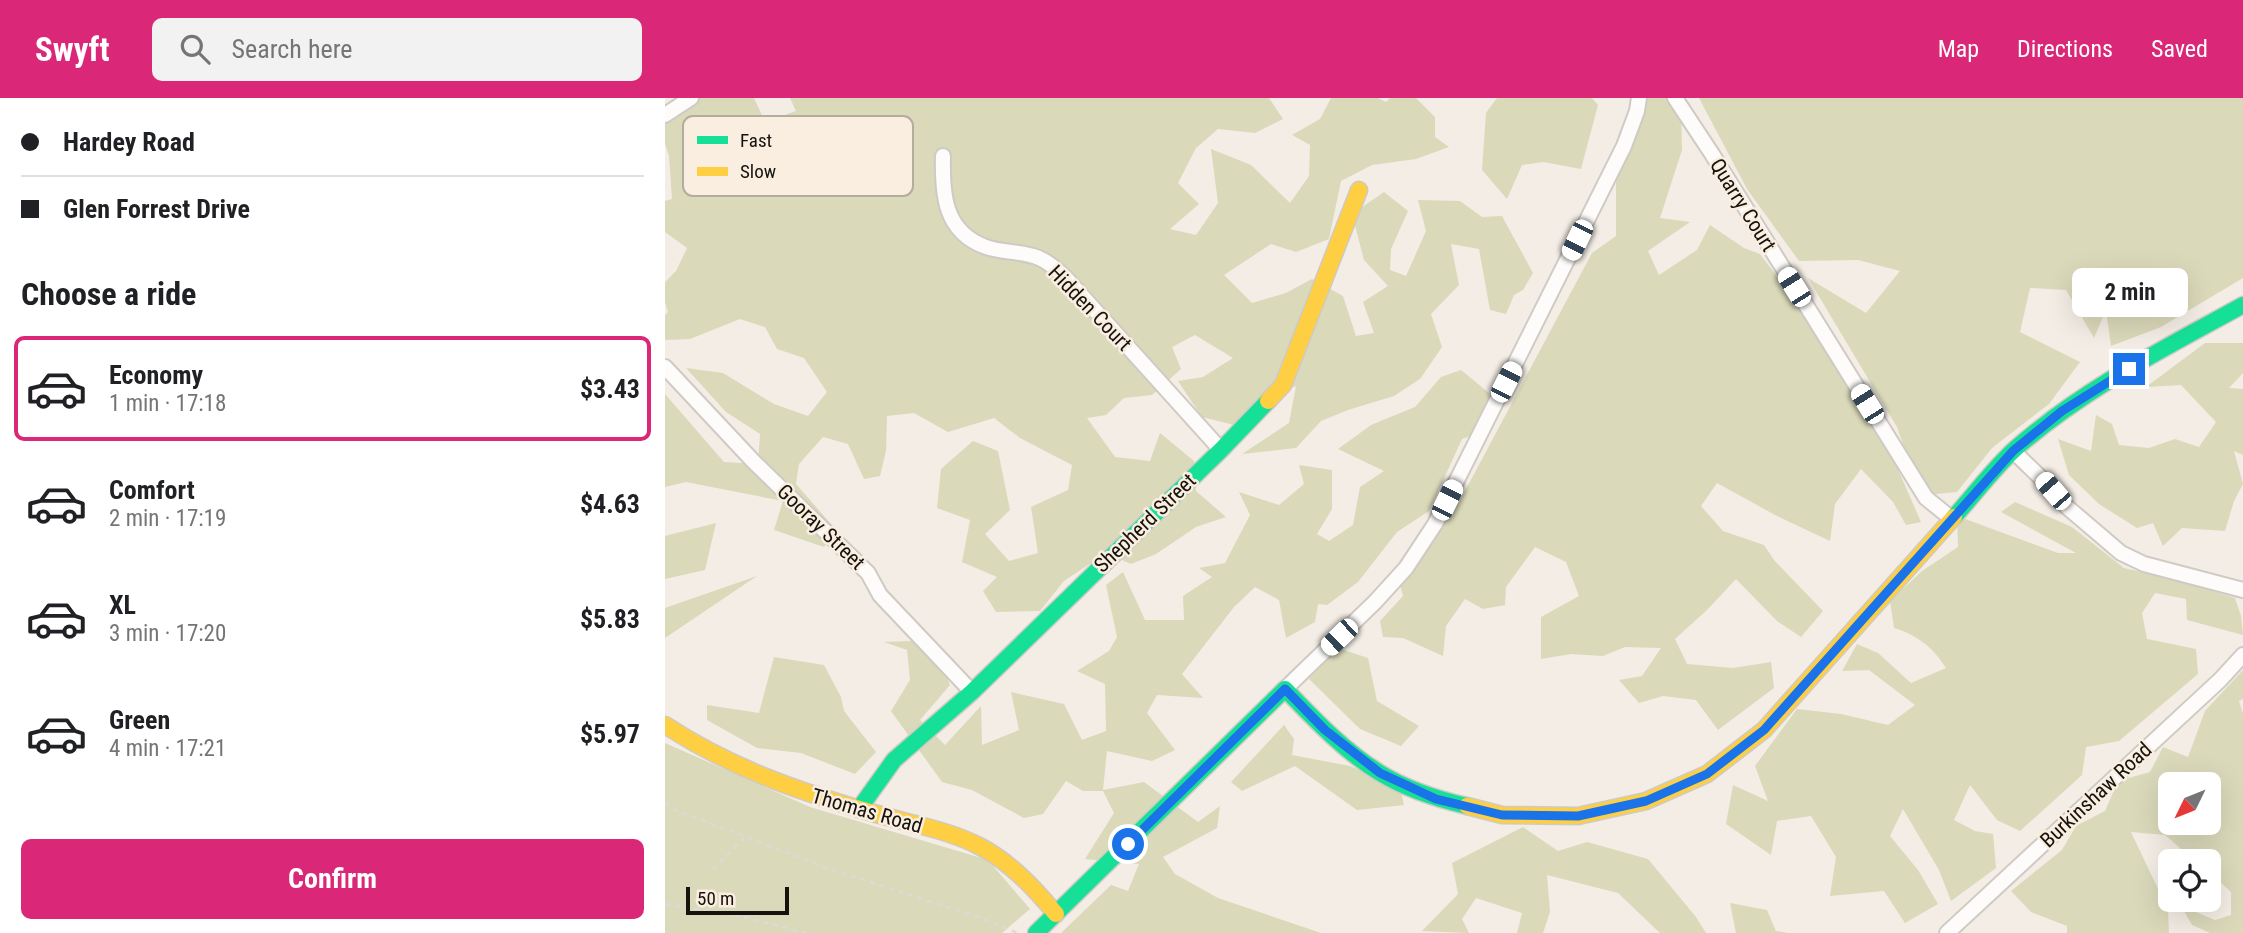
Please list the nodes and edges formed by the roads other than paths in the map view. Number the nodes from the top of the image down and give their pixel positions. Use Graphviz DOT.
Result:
graph roads {
  1 [pos="691,98"];
  2 [pos="1639,98"];
  3 [pos="1675,98"];
  4 [pos="665,115"];
  5 [pos="943,156"];
  6 [pos="1360,190"];
  7 [pos="2243,304"];
  8 [pos="665,367"];
  9 [pos="1221,450"];
  10 [pos="2013,451"];
  11 [pos="1952,519"];
  12 [pos="2243,590"];
  13 [pos="2243,655"];
  14 [pos="1285,689"];
  15 [pos="972,692"];
  16 [pos="665,726"];
  17 [pos="859,809"];
  18 [pos="1056,914"];
  19 [pos="1036,933"];
  20 [pos="1947,933"];
  1 -- 4 [label="street"];
  2 -- 14 [label="street"];
  3 -- 11 [label="street, Quarry Court"];
  5 -- 9 [label="street, Hidden Court"];
  6 -- 9 [label="street, Shepherd Street"];
  7 -- 10 [label="street"];
  8 -- 15 [label="street, Gooray Street"];
  9 -- 15 [label="street, Shepherd Street"];
  10 -- 11 [label="street"];
  10 -- 12 [label="street"];
  11 -- 14 [label="street"];
  13 -- 20 [label="street, Burkinshaw Road"];
  14 -- 18 [label="street"];
  15 -- 17 [label="street, Shepherd Street"];
  16 -- 17 [label="street, Thomas Road"];
  17 -- 18 [label="street, Thomas Road"];
  18 -- 19 [label="street"];
}
